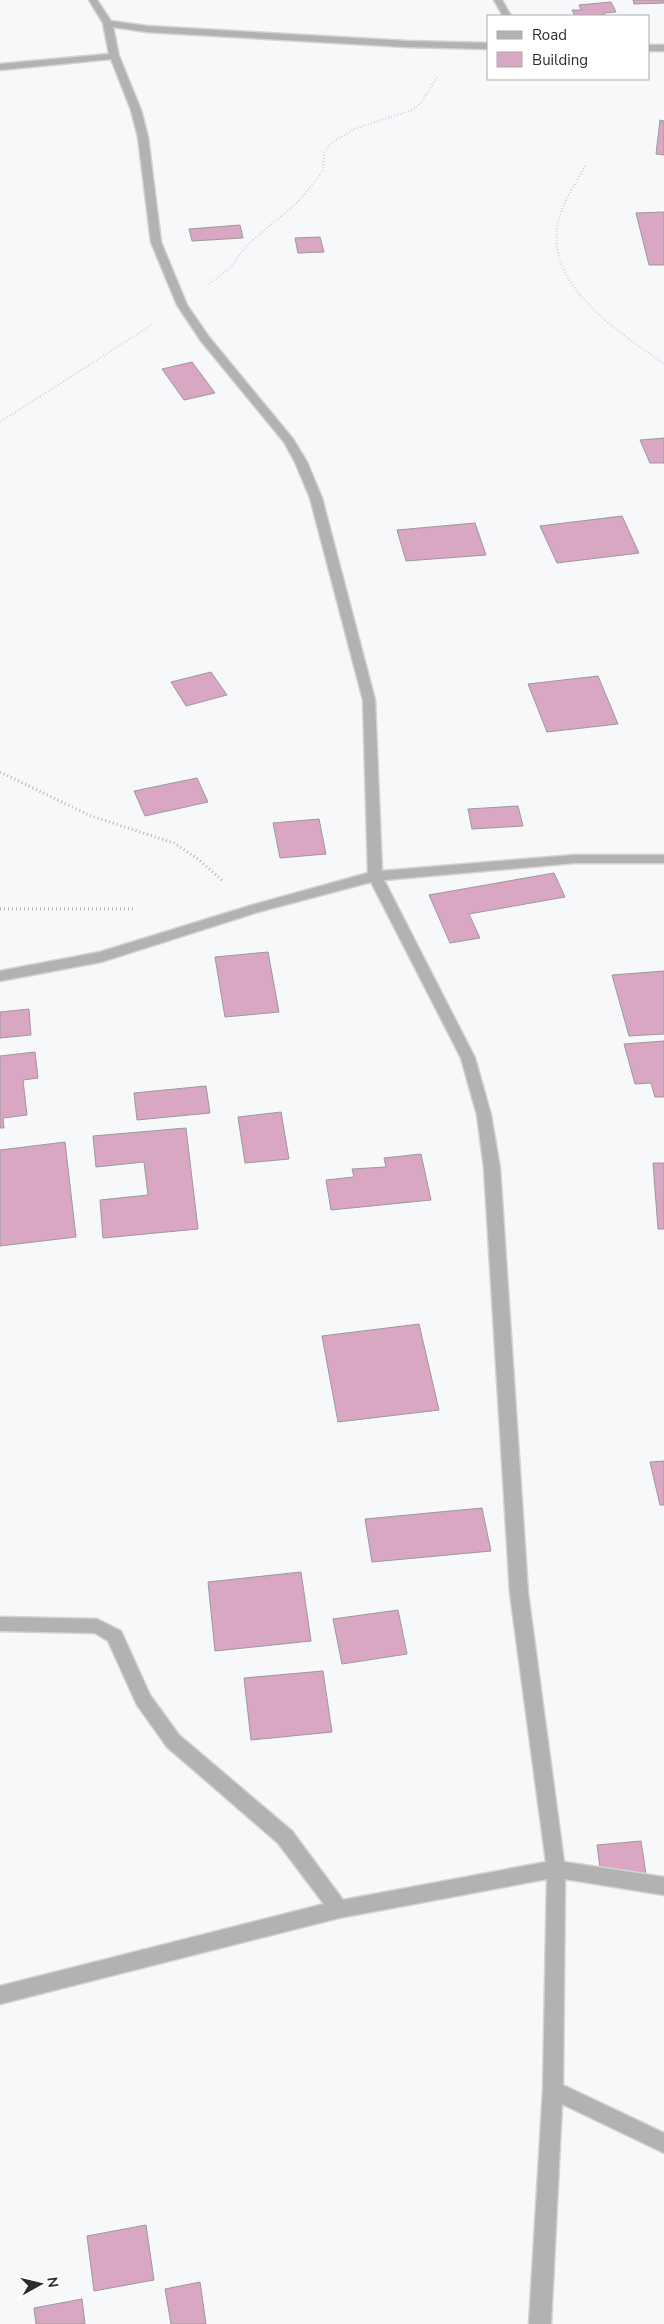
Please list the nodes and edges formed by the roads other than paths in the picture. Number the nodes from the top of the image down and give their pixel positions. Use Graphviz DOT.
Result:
graph roads {
  1 [pos="93,0"];
  2 [pos="498,0"];
  3 [pos="506,15"];
  4 [pos="108,23"];
  5 [pos="487,46"];
  6 [pos="649,48"];
  7 [pos="664,48"];
  8 [pos="114,56"];
  9 [pos="0,66"];
  10 [pos="664,859"];
  11 [pos="375,876"];
  12 [pos="0,976"];
  13 [pos="0,1624"];
  14 [pos="556,1868"];
  15 [pos="664,1886"];
  16 [pos="339,1909"];
  17 [pos="0,1995"];
  18 [pos="553,2090"];
  19 [pos="664,2143"];
  20 [pos="540,2324"];
  1 -- 4 [label="street"];
  2 -- 3 [label="street"];
  4 -- 5 [label="street"];
  4 -- 8 [label="street"];
  6 -- 7 [label="street"];
  8 -- 9 [label="street"];
  8 -- 11 [label="street"];
  10 -- 11 [label="street"];
  11 -- 12 [label="street"];
  11 -- 14 [label="street"];
  13 -- 16 [label="street"];
  14 -- 15 [label="street"];
  14 -- 16 [label="street"];
  14 -- 18 [label="street"];
  16 -- 17 [label="street"];
  18 -- 19 [label="street"];
  18 -- 20 [label="street"];
}
